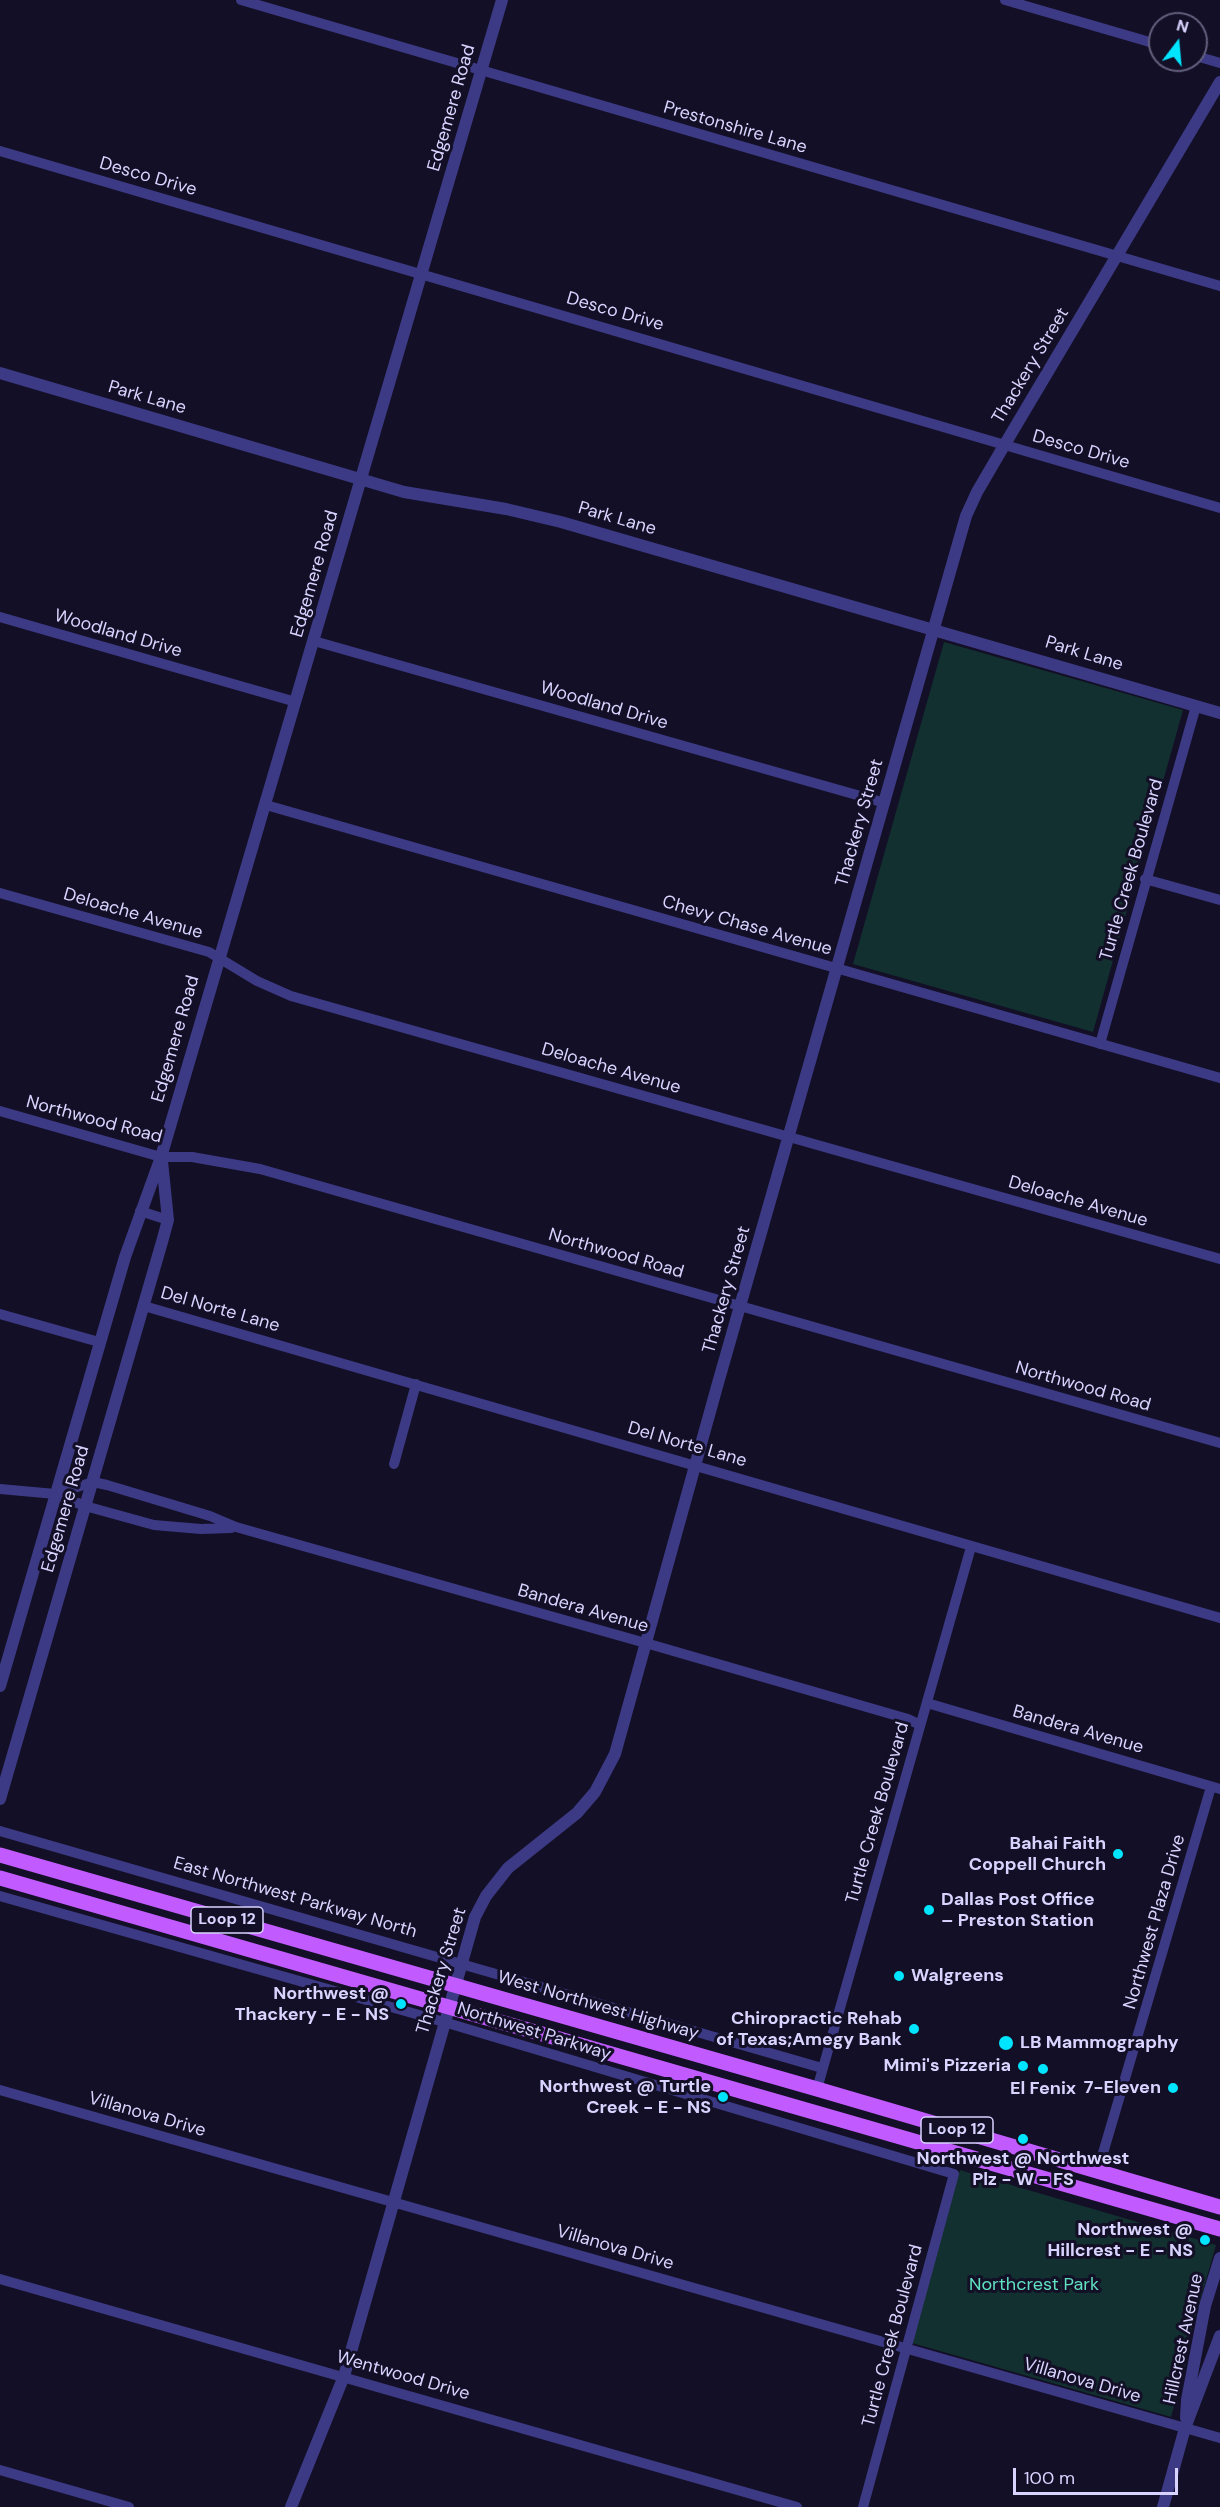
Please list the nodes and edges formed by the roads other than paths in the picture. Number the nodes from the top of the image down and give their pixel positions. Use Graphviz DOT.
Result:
graph roads {
  1 [pos="241,0"];
  2 [pos="502,0"];
  3 [pos="1005,0"];
  4 [pos="1148,42"];
  5 [pos="481,71"];
  6 [pos="1220,82"];
  7 [pos="0,151"];
  8 [pos="1117,256"];
  9 [pos="423,273"];
  10 [pos="1220,286"];
  11 [pos="0,373"];
  12 [pos="1005,444"];
  13 [pos="362,480"];
  14 [pos="1220,508"];
  15 [pos="0,617"];
  16 [pos="934,628"];
  17 [pos="314,641"];
  18 [pos="296,702"];
  19 [pos="1197,706"];
  20 [pos="1220,712"];
  21 [pos="885,803"];
  22 [pos="266,805"];
  23 [pos="1145,879"];
  24 [pos="0,893"];
  25 [pos="1220,900"];
  26 [pos="219,959"];
  27 [pos="837,969"];
  28 [pos="1100,1044"];
  29 [pos="1220,1078"];
  30 [pos="0,1111"];
  31 [pos="790,1136"];
  32 [pos="161,1157"];
  33 [pos="140,1211"];
  34 [pos="168,1220"];
  35 [pos="1220,1259"];
  36 [pos="144,1306"];
  37 [pos="741,1306"];
  38 [pos="0,1314"];
  39 [pos="99,1342"];
  40 [pos="416,1384"];
  41 [pos="1220,1443"];
  42 [pos="394,1464"];
  43 [pos="695,1464"];
  44 [pos="93,1482"];
  45 [pos="0,1489"];
  46 [pos="55,1494"];
  47 [pos="86,1506"];
  48 [pos="236,1527"];
  49 [pos="971,1547"];
  50 [pos="1220,1618"];
  51 [pos="644,1643"];
  52 [pos="0,1686"];
  53 [pos="927,1703"];
  54 [pos="920,1725"];
  55 [pos="1216,1788"];
  56 [pos="0,1799"];
  57 [pos="0,1831"];
  58 [pos="0,1855"];
  59 [pos="0,1878"];
  60 [pos="0,1896"];
  61 [pos="460,1963"];
  62 [pos="454,1985"];
  63 [pos="448,2006"];
  64 [pos="444,2022"];
  65 [pos="822,2068"];
  66 [pos="817,2089"];
  67 [pos="0,2090"];
  68 [pos="809,2112"];
  69 [pos="1098,2170"];
  70 [pos="954,2174"];
  71 [pos="394,2202"];
  72 [pos="1220,2207"];
  73 [pos="1220,2229"];
  74 [pos="1220,2258"];
  75 [pos="0,2279"];
  76 [pos="1220,2336"];
  77 [pos="907,2348"];
  78 [pos="344,2376"];
  79 [pos="1185,2428"];
  80 [pos="1220,2438"];
  81 [pos="0,2470"];
  82 [pos="129,2507"];
  83 [pos="291,2507"];
  84 [pos="797,2507"];
  85 [pos="863,2507"];
  86 [pos="1163,2507"];
  1 -- 5 [label="street, Prestonshire Lane"];
  2 -- 5 [label="street, Edgemere Road"];
  3 -- 4 [label="street"];
  5 -- 8 [label="street, Prestonshire Lane"];
  5 -- 9 [label="street, Edgemere Road"];
  6 -- 8 [label="street, Thackery Street"];
  7 -- 9 [label="street, Desco Drive"];
  8 -- 10 [label="street, Prestonshire Lane"];
  8 -- 12 [label="street, Thackery Street"];
  9 -- 12 [label="street, Desco Drive"];
  9 -- 13 [label="street, Edgemere Road"];
  11 -- 13 [label="street, Park Lane"];
  12 -- 14 [label="street, Desco Drive"];
  12 -- 16 [label="street, Thackery Street"];
  13 -- 16 [label="street, Park Lane"];
  13 -- 17 [label="street, Edgemere Road"];
  15 -- 18 [label="street, Woodland Drive"];
  16 -- 19 [label="street, Park Lane"];
  16 -- 21 [label="street, Thackery Street"];
  17 -- 18 [label="street, Edgemere Road"];
  17 -- 21 [label="street, Woodland Drive"];
  18 -- 22 [label="street, Edgemere Road"];
  19 -- 20 [label="street, Park Lane"];
  19 -- 23 [label="street, Turtle Creek Boulevard"];
  21 -- 27 [label="street, Thackery Street"];
  22 -- 26 [label="street, Edgemere Road"];
  22 -- 27 [label="street, Chevy Chase Avenue"];
  23 -- 25 [label="street"];
  23 -- 28 [label="street, Turtle Creek Boulevard"];
  24 -- 26 [label="street, Deloache Avenue"];
  26 -- 31 [label="street, Deloache Avenue"];
  26 -- 32 [label="street, Edgemere Road"];
  27 -- 28 [label="street, Chevy Chase Avenue"];
  27 -- 31 [label="street, Thackery Street"];
  28 -- 29 [label="street, Chevy Chase Avenue"];
  30 -- 32 [label="street, Northwood Road"];
  31 -- 35 [label="street, Deloache Avenue"];
  31 -- 37 [label="street, Thackery Street"];
  32 -- 33 [label="street, Edgemere Road"];
  32 -- 34 [label="street, Edgemere Road"];
  32 -- 37 [label="street, Northwood Road"];
  33 -- 34 [label="street"];
  33 -- 39 [label="street, Edgemere Road"];
  34 -- 36 [label="street, Edgemere Road"];
  36 -- 40 [label="street, Del Norte Lane"];
  36 -- 44 [label="street, Edgemere Road"];
  37 -- 41 [label="street, Northwood Road"];
  37 -- 43 [label="street, Thackery Street"];
  38 -- 39 [label="street"];
  39 -- 46 [label="street, Edgemere Road"];
  40 -- 42 [label="street"];
  40 -- 43 [label="street, Del Norte Lane"];
  43 -- 49 [label="street, Del Norte Lane"];
  43 -- 51 [label="street, Thackery Street"];
  44 -- 46 [label="street, Bandera Avenue"];
  44 -- 47 [label="street, Edgemere Road"];
  44 -- 48 [label="street, Bandera Avenue"];
  45 -- 46 [label="street, Bandera Avenue"];
  46 -- 47 [label="street, Bandera Avenue"];
  46 -- 52 [label="street, Edgemere Road"];
  47 -- 48 [label="street, Bandera Avenue"];
  47 -- 56 [label="street, Edgemere Road"];
  48 -- 51 [label="street, Bandera Avenue"];
  49 -- 50 [label="street, Del Norte Lane"];
  49 -- 53 [label="street, Turtle Creek Boulevard"];
  51 -- 54 [label="street, Bandera Avenue"];
  51 -- 61 [label="street, Thackery Street"];
  53 -- 54 [label="street, Turtle Creek Boulevard"];
  53 -- 55 [label="street, Bandera Avenue"];
  54 -- 65 [label="street, Turtle Creek Boulevard"];
  55 -- 69 [label="street, Northwest Plaza Drive"];
  57 -- 61 [label="street, East Northwest Parkway North"];
  58 -- 62 [label="main road, West Northwest Highway / Loop 12"];
  59 -- 63 [label="main road, Loop 12"];
  60 -- 64 [label="street, Northwest Parkway"];
  61 -- 62 [label="street, Thackery Street"];
  61 -- 65 [label="street, East Northwest Parkway North"];
  62 -- 63 [label="street, Thackery Street"];
  62 -- 66 [label="main road, West Northwest Highway / Loop 12"];
  63 -- 64 [label="street, Thackery Street"];
  63 -- 68 [label="main road, Loop 12"];
  64 -- 70 [label="street, Northwest Parkway"];
  64 -- 71 [label="street, Thackery Street"];
  65 -- 66 [label="street, Turtle Creek Boulevard"];
  66 -- 68 [label="main road"];
  66 -- 69 [label="main road, West Northwest Highway / Loop 12"];
  67 -- 71 [label="street, Villanova Drive"];
  68 -- 73 [label="main road, Loop 12"];
  69 -- 72 [label="main road, West Northwest Highway / Loop 12"];
  70 -- 77 [label="street, Turtle Creek Boulevard"];
  71 -- 77 [label="street, Villanova Drive"];
  71 -- 78 [label="street, Thackery Street"];
  74 -- 79 [label="street, Hillcrest Avenue"];
  75 -- 78 [label="street, Wentwood Drive"];
  76 -- 79 [label="street, Hillcrest Avenue"];
  77 -- 79 [label="street, Villanova Drive"];
  77 -- 85 [label="street, Turtle Creek Boulevard"];
  78 -- 83 [label="street, Thackery Street"];
  78 -- 84 [label="street, Wentwood Drive"];
  79 -- 80 [label="street, Villanova Drive"];
  79 -- 86 [label="street, Hillcrest Avenue"];
  81 -- 82 [label="street"];
}
